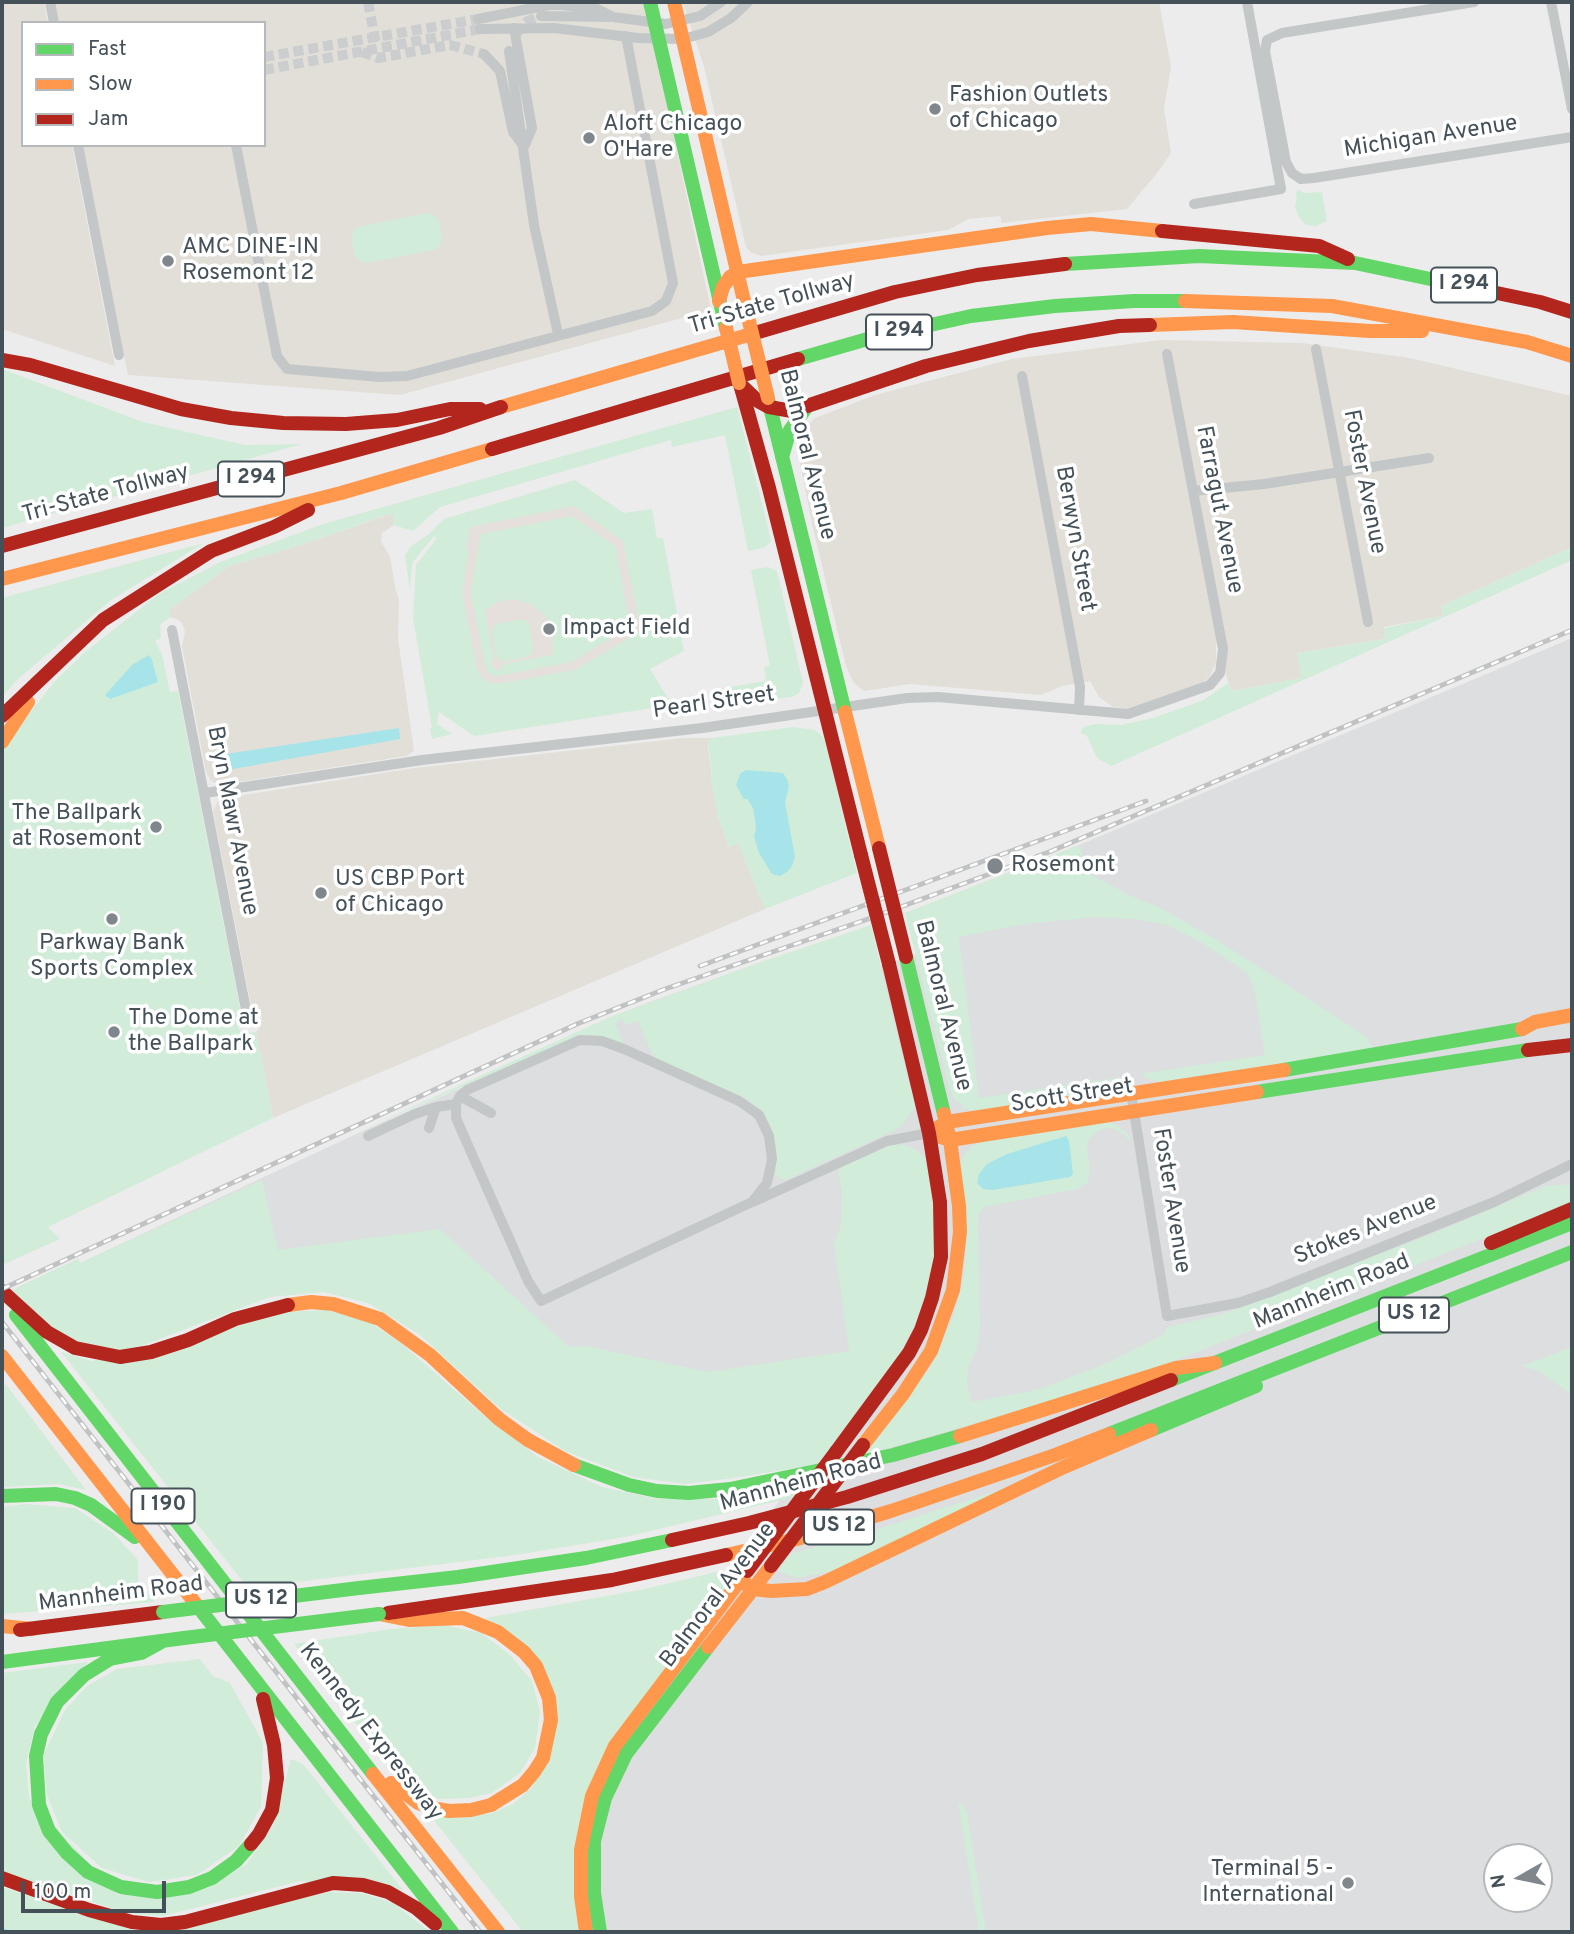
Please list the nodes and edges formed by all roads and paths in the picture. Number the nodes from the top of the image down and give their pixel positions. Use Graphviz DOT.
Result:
graph roads {
  1 [pos="50,2"];
  2 [pos="650,2"];
  3 [pos="674,2"];
  4 [pos="721,2"];
  5 [pos="748,2"];
  6 [pos="1247,2"];
  7 [pos="1474,2"];
  8 [pos="1551,2"];
  9 [pos="541,16"];
  10 [pos="613,17"];
  11 [pos="1250,18"];
  12 [pos="54,21"];
  13 [pos="679,22"];
  14 [pos="655,24"];
  15 [pos="1264,27"];
  16 [pos="514,28"];
  17 [pos="626,36"];
  18 [pos="684,39"];
  19 [pos="659,40"];
  20 [pos="509,51"];
  21 [pos="484,54"];
  22 [pos="1572,109"];
  23 [pos="1572,136"];
  24 [pos="524,146"];
  25 [pos="78,147"];
  26 [pos="236,147"];
  27 [pos="1194,204"];
  28 [pos="1355,263"];
  29 [pos="738,272"];
  30 [pos="719,304"];
  31 [pos="1572,312"];
  32 [pos="1475,332"];
  33 [pos="560,333"];
  34 [pos="1316,349"];
  35 [pos="2,352"];
  36 [pos="1167,354"];
  37 [pos="119,355"];
  38 [pos="1572,356"];
  39 [pos="2,360"];
  40 [pos="30,365"];
  41 [pos="1022,376"];
  42 [pos="760,402"];
  43 [pos="498,408"];
  44 [pos="806,408"];
  45 [pos="782,457"];
  46 [pos="1429,458"];
  47 [pos="1340,472"];
  48 [pos="1193,491"];
  49 [pos="341,493"];
  50 [pos="2,546"];
  51 [pos="2,579"];
  52 [pos="1368,622"];
  53 [pos="172,630"];
  54 [pos="53,666"];
  55 [pos="1220,673"];
  56 [pos="843,706"];
  57 [pos="824,709"];
  58 [pos="1079,710"];
  59 [pos="2,716"];
  60 [pos="2,742"];
  61 [pos="205,793"];
  62 [pos="1572,1016"];
  63 [pos="248,1020"];
  64 [pos="1572,1025"];
  65 [pos="1522,1029"];
  66 [pos="1572,1045"];
  67 [pos="1131,1093"];
  68 [pos="458,1100"];
  69 [pos="436,1107"];
  70 [pos="1134,1110"];
  71 [pos="491,1113"];
  72 [pos="947,1122"];
  73 [pos="429,1128"];
  74 [pos="929,1133"];
  75 [pos="368,1136"];
  76 [pos="950,1140"];
  77 [pos="1572,1164"];
  78 [pos="751,1202"];
  79 [pos="1572,1209"];
  80 [pos="1572,1223"];
  81 [pos="1572,1252"];
  82 [pos="1572,1258"];
  83 [pos="1548,1262"];
  84 [pos="1419,1283"];
  85 [pos="2,1293"];
  86 [pos="1167,1315"];
  87 [pos="2,1356"];
  88 [pos="1215,1363"];
  89 [pos="1280,1367"];
  90 [pos="2,1496"];
  91 [pos="148,1546"];
  92 [pos="744,1576"];
  93 [pos="754,1589"];
  94 [pos="379,1614"];
  95 [pos="2,1626"];
  96 [pos="32,1629"];
  97 [pos="2,1633"];
  98 [pos="163,1641"];
  99 [pos="2,1662"];
  100 [pos="251,1676"];
  101 [pos="327,1714"];
  102 [pos="2,1878"];
  103 [pos="445,1932"];
  104 [pos="452,1932"];
  105 [pos="498,1932"];
  106 [pos="586,1932"];
  107 [pos="600,1932"];
  1 -- 12 [label="street"];
  2 -- 14 [label="main road, Balmoral Avenue"];
  3 -- 13 [label="main road, Balmoral Avenue"];
  4 -- 13 [label="street"];
  5 -- 18 [label="street"];
  6 -- 11 [label="street"];
  7 -- 23 [label="street, Michigan Avenue"];
  8 -- 22 [label="street"];
  9 -- 10 [label="street"];
  10 -- 14 [label="street"];
  10 -- 16 [label="street"];
  11 -- 15 [label="street"];
  11 -- 27 [label="street"];
  13 -- 14 [label="street"];
  13 -- 18 [label="main road, Balmoral Avenue"];
  14 -- 19 [label="main road, Balmoral Avenue"];
  16 -- 17 [label="street"];
  16 -- 24 [label="street"];
  17 -- 19 [label="street"];
  17 -- 33 [label="street"];
  18 -- 19 [label="street"];
  18 -- 29 [label="main road, Balmoral Avenue"];
  19 -- 30 [label="main road, Balmoral Avenue"];
  20 -- 24 [label="street"];
  21 -- 24 [label="street"];
  24 -- 33 [label="street"];
  25 -- 37 [label="street"];
  26 -- 33 [label="street"];
  28 -- 29 [label="main road"];
  28 -- 31 [label="main road, Tri-State Tollway / I 294"];
  28 -- 43 [label="main road, Tri-State Tollway / I 294"];
  29 -- 30 [label="main road"];
  29 -- 42 [label="main road, Balmoral Avenue, bridge"];
  30 -- 42 [label="main road, Balmoral Avenue, bridge"];
  32 -- 38 [label="main road, I 294"];
  32 -- 44 [label="main road"];
  32 -- 49 [label="main road, I 294"];
  34 -- 47 [label="street, Foster Avenue"];
  35 -- 40 [label="main road"];
  36 -- 48 [label="street, Farragut Avenue"];
  39 -- 40 [label="main road"];
  40 -- 43 [label="main road"];
  41 -- 58 [label="street, Berwyn Street"];
  42 -- 44 [label="main road"];
  42 -- 45 [label="main road, Balmoral Avenue"];
  42 -- 57 [label="main road, Balmoral Avenue"];
  43 -- 50 [label="main road, Tri-State Tollway / I 294"];
  44 -- 45 [label="main road"];
  45 -- 56 [label="main road, Balmoral Avenue"];
  46 -- 47 [label="street"];
  47 -- 48 [label="street"];
  47 -- 52 [label="street, Foster Avenue"];
  48 -- 55 [label="street, Farragut Avenue"];
  49 -- 51 [label="main road, I 294"];
  49 -- 54 [label="main road"];
  53 -- 61 [label="street, Bryn Mawr Avenue"];
  54 -- 59 [label="main road"];
  54 -- 60 [label="main road"];
  55 -- 58 [label="street, Pearl Street"];
  56 -- 57 [label="street, Pearl Street"];
  56 -- 58 [label="street, Pearl Street"];
  56 -- 72 [label="main road, Balmoral Avenue, bridge"];
  57 -- 61 [label="street, Pearl Street"];
  57 -- 74 [label="main road, Balmoral Avenue, bridge"];
  61 -- 63 [label="street, Bryn Mawr Avenue"];
  62 -- 65 [label="main road"];
  64 -- 65 [label="main road"];
  65 -- 67 [label="main road, Scott Street"];
  66 -- 70 [label="main road, Scott Street"];
  67 -- 70 [label="street, Foster Avenue"];
  67 -- 72 [label="main road, Scott Street"];
  68 -- 69 [label="street"];
  68 -- 71 [label="street"];
  68 -- 78 [label="street"];
  68 -- 78 [label="street"];
  69 -- 73 [label="street"];
  69 -- 75 [label="street"];
  70 -- 76 [label="main road, Scott Street"];
  70 -- 86 [label="street, Foster Avenue"];
  72 -- 74 [label="main road, Scott Street"];
  72 -- 76 [label="main road, Balmoral Avenue"];
  74 -- 76 [label="main road, Scott Street"];
  74 -- 78 [label="street"];
  74 -- 92 [label="main road, Balmoral Avenue, bridge"];
  76 -- 93 [label="main road, Balmoral Avenue, bridge"];
  77 -- 86 [label="street, Stokes Avenue"];
  79 -- 84 [label="main road"];
  80 -- 84 [label="main road, Mannheim Road / US 12"];
  81 -- 83 [label="main road, US 12"];
  82 -- 83 [label="main road"];
  83 -- 89 [label="main road, US 12"];
  84 -- 88 [label="main road, Mannheim Road / US 12"];
  85 -- 88 [label="main road"];
  85 -- 101 [label="main road, Kennedy Expressway / I 190"];
  87 -- 91 [label="main road, I 190"];
  88 -- 96 [label="main road, Mannheim Road / US 12, bridge"];
  89 -- 93 [label="main road"];
  89 -- 94 [label="main road, US 12"];
  90 -- 91 [label="main road"];
  91 -- 100 [label="main road, I 190"];
  92 -- 93 [label="main road"];
  92 -- 106 [label="main road, Balmoral Avenue"];
  93 -- 107 [label="main road, Balmoral Avenue"];
  94 -- 98 [label="main road, US 12, bridge"];
  94 -- 101 [label="main road"];
  95 -- 96 [label="main road"];
  96 -- 97 [label="main road, Mannheim Road / US 12"];
  98 -- 99 [label="main road, US 12"];
  98 -- 100 [label="main road"];
  100 -- 104 [label="main road, I 190"];
  101 -- 105 [label="main road, Kennedy Expressway / I 190"];
  102 -- 103 [label="main road"];
}
